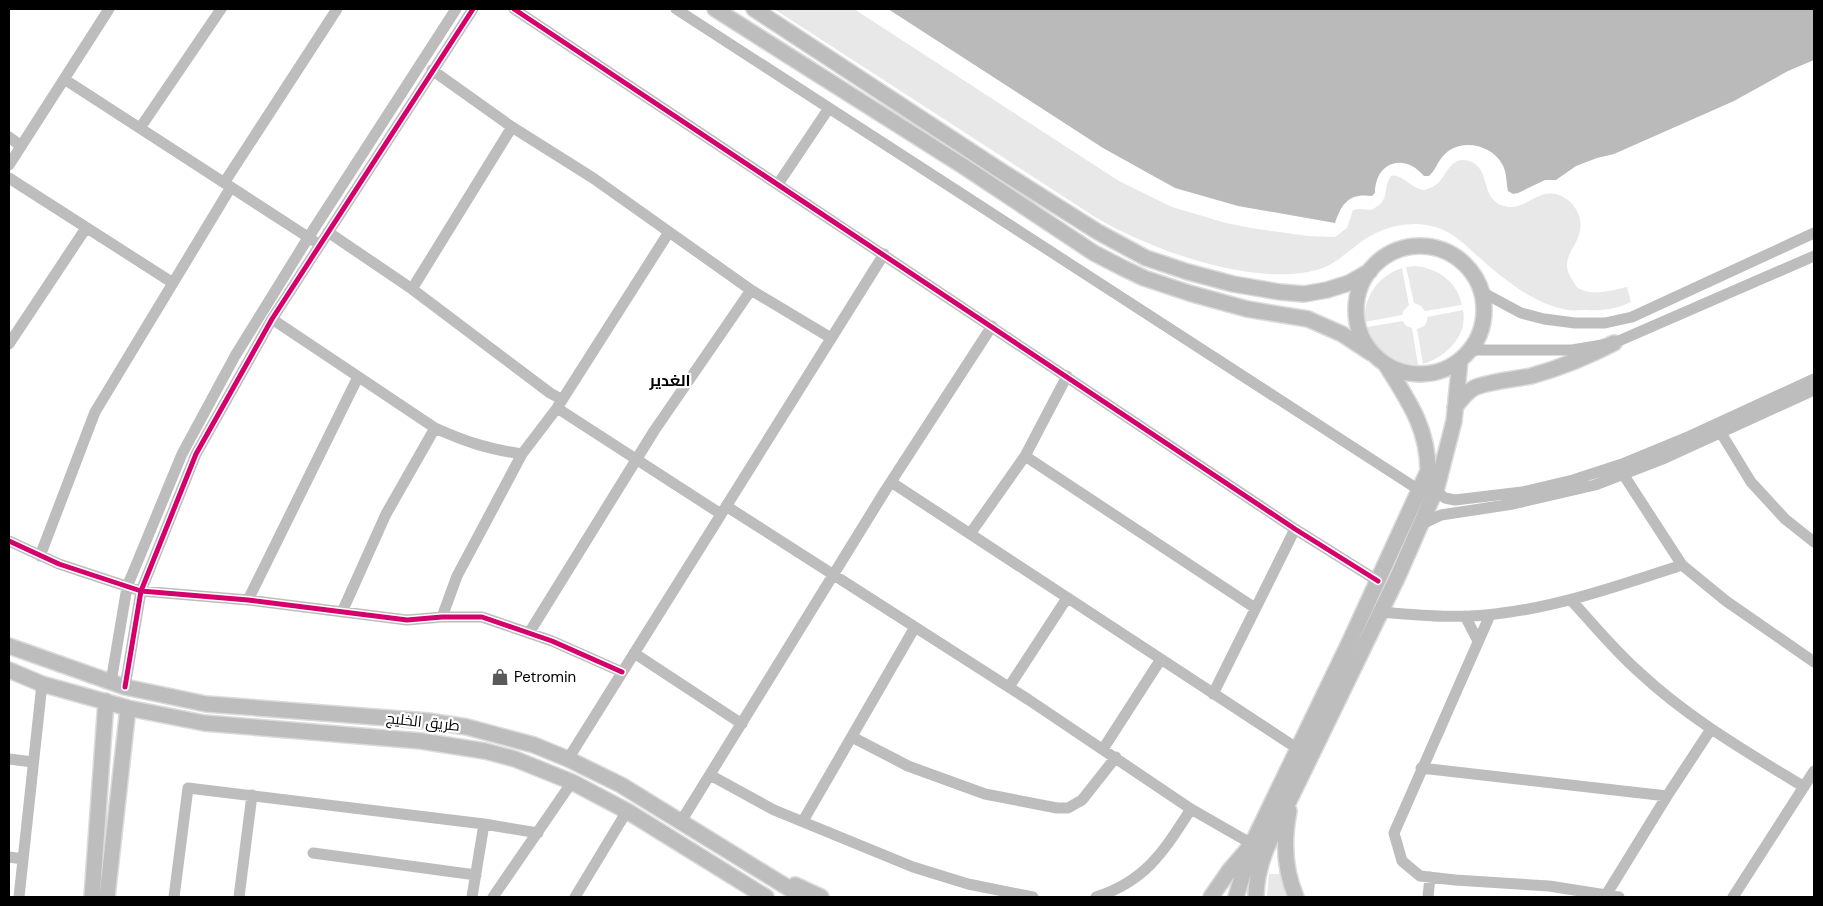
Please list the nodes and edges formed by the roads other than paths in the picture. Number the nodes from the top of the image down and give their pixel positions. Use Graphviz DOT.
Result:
graph roads {
  1 [pos="109,9"];
  2 [pos="221,9"];
  3 [pos="337,9"];
  4 [pos="456,9"];
  5 [pos="473,9"];
  6 [pos="514,9"];
  7 [pos="676,9"];
  8 [pos="715,9"];
  9 [pos="754,9"];
  10 [pos="432,70"];
  11 [pos="64,79"];
  12 [pos="829,108"];
  13 [pos="512,127"];
  14 [pos="140,128"];
  15 [pos="9,138"];
  16 [pos="21,146"];
  17 [pos="9,165"];
  18 [pos="9,178"];
  19 [pos="778,184"];
  20 [pos="228,185"];
  21 [pos="86,228"];
  22 [pos="328,232"];
  23 [pos="669,232"];
  24 [pos="1814,233"];
  25 [pos="308,238"];
  26 [pos="320,245"];
  27 [pos="884,254"];
  28 [pos="1814,256"];
  29 [pos="1370,272"];
  30 [pos="173,283"];
  31 [pos="412,289"];
  32 [pos="751,290"];
  33 [pos="1482,292"];
  34 [pos="272,319"];
  35 [pos="992,326"];
  36 [pos="831,338"];
  37 [pos="1614,343"];
  38 [pos="9,344"];
  39 [pos="1371,353"];
  40 [pos="1465,356"];
  41 [pos="1386,365"];
  42 [pos="358,376"];
  43 [pos="1067,376"];
  44 [pos="1812,388"];
  45 [pos="559,404"];
  46 [pos="1455,407"];
  47 [pos="435,428"];
  48 [pos="1720,433"];
  49 [pos="522,454"];
  50 [pos="1025,456"];
  51 [pos="637,459"];
  52 [pos="1623,474"];
  53 [pos="891,482"];
  54 [pos="1419,490"];
  55 [pos="1436,491"];
  56 [pos="723,510"];
  57 [pos="1420,525"];
  58 [pos="1295,528"];
  59 [pos="970,534"];
  60 [pos="9,541"];
  61 [pos="1814,542"];
  62 [pos="40,556"];
  63 [pos="1682,566"];
  64 [pos="834,574"];
  65 [pos="1378,581"];
  66 [pos="127,587"];
  67 [pos="141,591"];
  68 [pos="1067,598"];
  69 [pos="248,600"];
  70 [pos="1571,600"];
  71 [pos="1255,608"];
  72 [pos="342,612"];
  73 [pos="1381,612"];
  74 [pos="1490,614"];
  75 [pos="1465,616"];
  76 [pos="442,617"];
  77 [pos="916,627"];
  78 [pos="529,633"];
  79 [pos="1478,641"];
  80 [pos="9,646"];
  81 [pos="634,654"];
  82 [pos="1161,659"];
  83 [pos="1814,662"];
  84 [pos="9,670"];
  85 [pos="622,672"];
  86 [pos="42,684"];
  87 [pos="118,684"];
  88 [pos="1009,687"];
  89 [pos="1213,694"];
  90 [pos="106,701"];
  91 [pos="128,708"];
  92 [pos="742,724"];
  93 [pos="1711,729"];
  94 [pos="852,737"];
  95 [pos="1103,749"];
  96 [pos="1298,749"];
  97 [pos="568,758"];
  98 [pos="1116,758"];
  99 [pos="9,759"];
  100 [pos="34,762"];
  101 [pos="1422,768"];
  102 [pos="1814,771"];
  103 [pos="710,775"];
  104 [pos="572,782"];
  105 [pos="1804,787"];
  106 [pos="1293,793"];
  107 [pos="252,796"];
  108 [pos="1667,796"];
  109 [pos="1191,809"];
  110 [pos="627,811"];
  111 [pos="803,821"];
  112 [pos="680,822"];
  113 [pos="484,824"];
  114 [pos="538,832"];
  115 [pos="1252,844"];
  116 [pos="313,853"];
  117 [pos="9,857"];
  118 [pos="23,859"];
  119 [pos="751,864"];
  120 [pos="476,874"];
  121 [pos="1430,877"];
  122 [pos="1606,895"];
  123 [pos="19,897"];
  124 [pos="92,897"];
  125 [pos="108,897"];
  126 [pos="174,897"];
  127 [pos="238,897"];
  128 [pos="472,897"];
  129 [pos="493,897"];
  130 [pos="575,897"];
  131 [pos="766,897"];
  132 [pos="803,897"];
  133 [pos="821,897"];
  134 [pos="1033,897"];
  135 [pos="1096,897"];
  136 [pos="1211,897"];
  137 [pos="1236,897"];
  138 [pos="1256,897"];
  139 [pos="1296,897"];
  140 [pos="1428,897"];
  141 [pos="1619,897"];
  142 [pos="1733,897"];
  1 -- 11 [label="street"];
  2 -- 14 [label="street"];
  3 -- 20 [label="street"];
  4 -- 25 [label="street"];
  5 -- 10 [label="street"];
  6 -- 19 [label="street"];
  7 -- 12 [label="street"];
  8 -- 39 [label="main road"];
  9 -- 29 [label="main road"];
  10 -- 13 [label="street"];
  10 -- 22 [label="street"];
  11 -- 14 [label="street"];
  11 -- 16 [label="street"];
  12 -- 19 [label="street"];
  12 -- 54 [label="street"];
  13 -- 23 [label="street"];
  13 -- 31 [label="street"];
  14 -- 20 [label="street"];
  15 -- 16 [label="street"];
  16 -- 17 [label="street"];
  18 -- 21 [label="street"];
  19 -- 27 [label="street"];
  20 -- 25 [label="street"];
  20 -- 30 [label="street"];
  21 -- 30 [label="street"];
  21 -- 38 [label="street"];
  22 -- 26 [label="street"];
  22 -- 31 [label="street"];
  23 -- 32 [label="street"];
  23 -- 45 [label="street"];
  24 -- 33 [label="street"];
  25 -- 26 [label="street"];
  25 -- 66 [label="street"];
  26 -- 34 [label="street"];
  27 -- 35 [label="street"];
  27 -- 36 [label="street"];
  28 -- 37 [label="street"];
  29 -- 33 [label="main road"];
  29 -- 39 [label="main road"];
  30 -- 62 [label="street"];
  31 -- 45 [label="street"];
  32 -- 36 [label="street"];
  32 -- 51 [label="street"];
  33 -- 40 [label="main road"];
  34 -- 42 [label="street"];
  34 -- 67 [label="street"];
  35 -- 43 [label="street"];
  35 -- 53 [label="street"];
  36 -- 56 [label="street"];
  37 -- 40 [label="street"];
  37 -- 46 [label="main road"];
  39 -- 41 [label="main road"];
  40 -- 41 [label="main road"];
  40 -- 46 [label="main road"];
  41 -- 54 [label="main road"];
  42 -- 47 [label="street"];
  42 -- 69 [label="street"];
  43 -- 50 [label="street"];
  43 -- 58 [label="street"];
  44 -- 48 [label="street"];
  44 -- 55 [label="street"];
  45 -- 49 [label="street"];
  45 -- 51 [label="street"];
  46 -- 55 [label="main road"];
  47 -- 49 [label="street"];
  47 -- 72 [label="street"];
  48 -- 52 [label="street"];
  48 -- 61 [label="street"];
  49 -- 76 [label="street"];
  50 -- 59 [label="street"];
  50 -- 71 [label="street"];
  51 -- 56 [label="street"];
  51 -- 78 [label="street"];
  52 -- 57 [label="street"];
  52 -- 63 [label="street"];
  53 -- 59 [label="street"];
  53 -- 64 [label="street"];
  54 -- 65 [label="main road"];
  55 -- 57 [label="main road"];
  56 -- 64 [label="street"];
  56 -- 81 [label="street"];
  57 -- 73 [label="main road"];
  58 -- 65 [label="street"];
  58 -- 71 [label="street"];
  59 -- 68 [label="street"];
  60 -- 62 [label="street"];
  62 -- 66 [label="street"];
  63 -- 70 [label="street"];
  63 -- 83 [label="street"];
  64 -- 77 [label="street"];
  64 -- 92 [label="street"];
  65 -- 96 [label="main road"];
  66 -- 67 [label="street"];
  66 -- 87 [label="street"];
  67 -- 69 [label="street"];
  67 -- 87 [label="street"];
  68 -- 82 [label="street"];
  68 -- 88 [label="street"];
  69 -- 72 [label="street"];
  70 -- 74 [label="street"];
  70 -- 93 [label="street"];
  71 -- 89 [label="street"];
  72 -- 76 [label="street"];
  73 -- 75 [label="street"];
  73 -- 106 [label="main road"];
  74 -- 75 [label="street"];
  74 -- 79 [label="street"];
  75 -- 79 [label="street"];
  76 -- 78 [label="street"];
  77 -- 88 [label="street"];
  77 -- 94 [label="street"];
  78 -- 85 [label="street"];
  79 -- 101 [label="street"];
  80 -- 87 [label="main road, طريق الخليج"];
  81 -- 85 [label="street"];
  81 -- 92 [label="street"];
  82 -- 89 [label="street"];
  82 -- 95 [label="street"];
  84 -- 86 [label="main road, طريق الخليج"];
  85 -- 97 [label="street"];
  86 -- 90 [label="main road, طريق الخليج"];
  86 -- 100 [label="street"];
  87 -- 97 [label="main road, طريق الخليج"];
  88 -- 95 [label="street"];
  89 -- 96 [label="street"];
  90 -- 91 [label="main road, طريق الخليج"];
  90 -- 124 [label="main road"];
  91 -- 104 [label="main road, طريق الخليج"];
  91 -- 125 [label="main road"];
  92 -- 103 [label="street"];
  93 -- 105 [label="street"];
  93 -- 108 [label="street"];
  94 -- 98 [label="street"];
  94 -- 111 [label="street"];
  95 -- 98 [label="street"];
  96 -- 115 [label="main road"];
  97 -- 112 [label="main road, طريق الخليج"];
  98 -- 109 [label="street"];
  99 -- 100 [label="street"];
  100 -- 118 [label="street"];
  101 -- 108 [label="street"];
  101 -- 121 [label="street"];
  102 -- 105 [label="street"];
  103 -- 111 [label="street"];
  103 -- 112 [label="street"];
  104 -- 110 [label="main road, طريق الخليج"];
  104 -- 114 [label="street"];
  105 -- 142 [label="street"];
  106 -- 138 [label="main road"];
  106 -- 139 [label="main road"];
  107 -- 113 [label="street"];
  107 -- 126 [label="street"];
  107 -- 127 [label="street"];
  108 -- 122 [label="street"];
  109 -- 115 [label="street"];
  109 -- 135 [label="street"];
  110 -- 130 [label="street"];
  110 -- 131 [label="main road, طريق الخليج"];
  111 -- 134 [label="street"];
  112 -- 119 [label="main road, طريق الخليج"];
  113 -- 114 [label="street"];
  113 -- 120 [label="street"];
  114 -- 129 [label="street"];
  115 -- 136 [label="main road"];
  115 -- 137 [label="main road"];
  116 -- 120 [label="street"];
  117 -- 118 [label="street"];
  118 -- 123 [label="street"];
  119 -- 132 [label="main road, طريق الخليج"];
  119 -- 133 [label="main road"];
  120 -- 128 [label="street"];
  121 -- 122 [label="street"];
  121 -- 140 [label="street"];
  122 -- 141 [label="street"];
}
